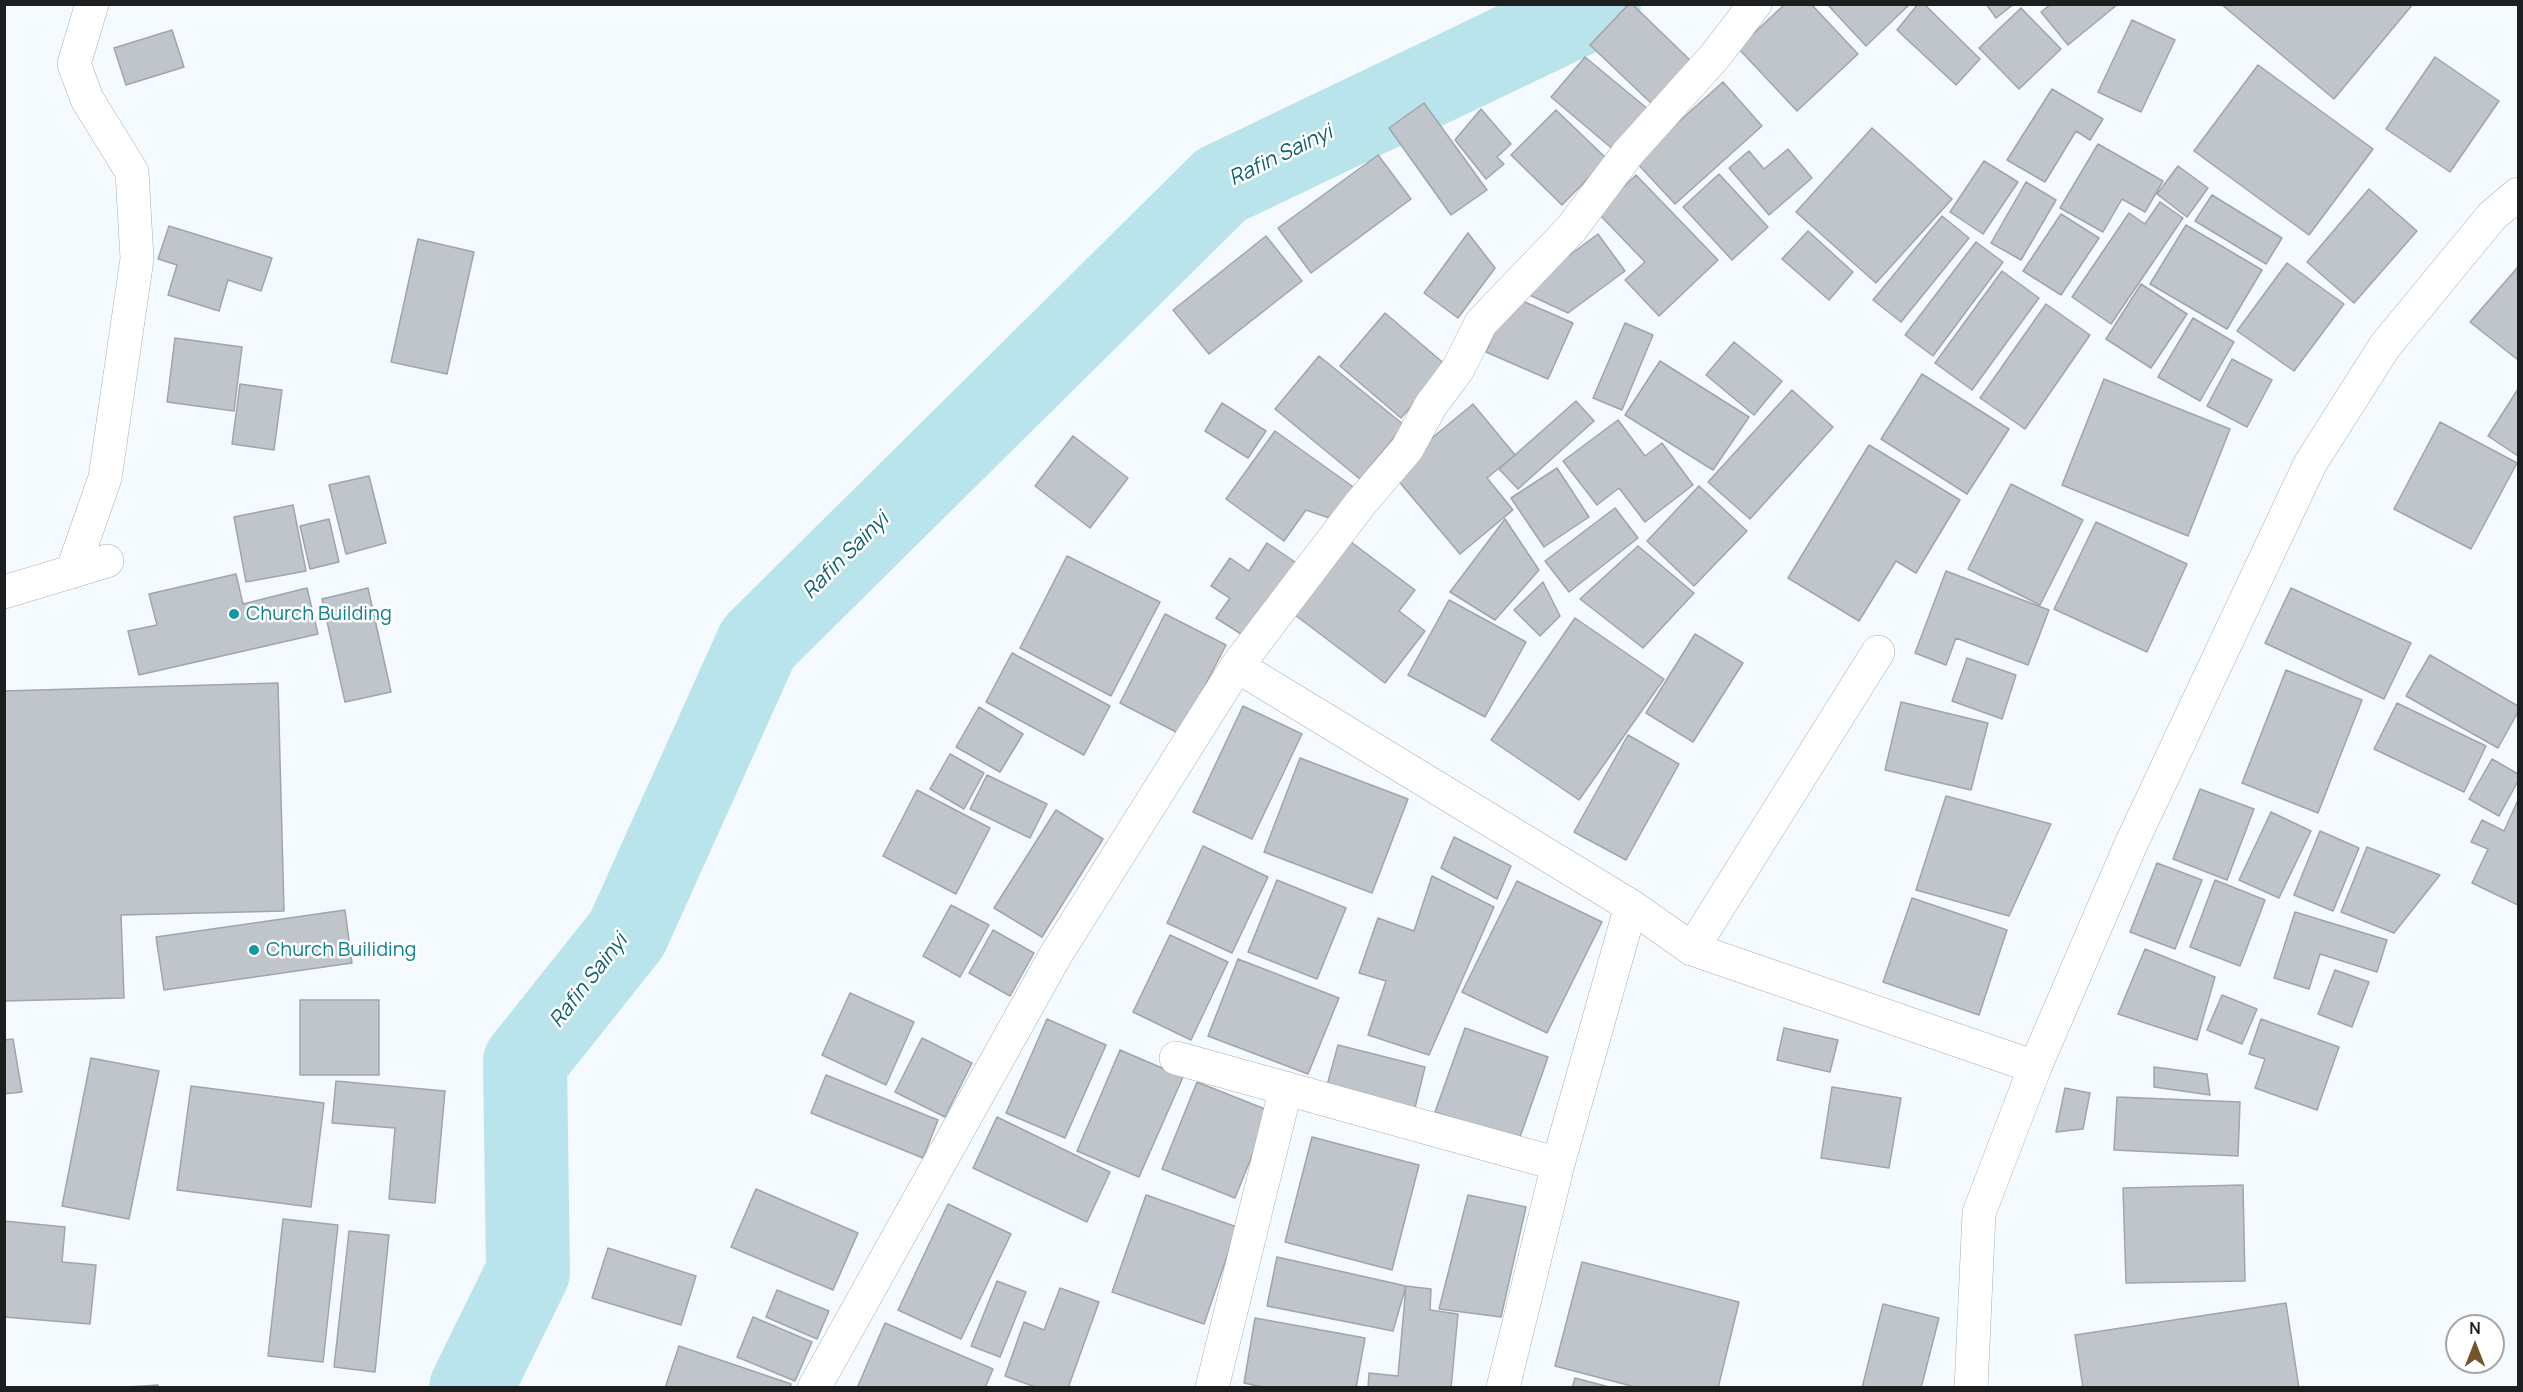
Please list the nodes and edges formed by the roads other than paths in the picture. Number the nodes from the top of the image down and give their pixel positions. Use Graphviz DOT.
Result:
graph roads {
  1 [pos="92,4"];
  2 [pos="1755,4"];
  3 [pos="2518,194"];
  4 [pos="107,561"];
  5 [pos="72,572"];
  6 [pos="4,592"];
  7 [pos="1878,652"];
  8 [pos="1238,666"];
  9 [pos="1631,906"];
  10 [pos="1692,949"];
  11 [pos="1176,1058"];
  12 [pos="2035,1067"];
  13 [pos="1286,1088"];
  14 [pos="1558,1164"];
  15 [pos="814,1388"];
  16 [pos="1212,1388"];
  17 [pos="1503,1388"];
  18 [pos="1971,1388"];
  1 -- 5 [label="street"];
  2 -- 8 [label="street"];
  3 -- 12 [label="street"];
  4 -- 5 [label="street"];
  5 -- 6 [label="street"];
  7 -- 10 [label="street"];
  8 -- 9 [label="street"];
  8 -- 15 [label="street"];
  9 -- 10 [label="street"];
  9 -- 14 [label="street"];
  10 -- 12 [label="street"];
  11 -- 13 [label="street"];
  12 -- 18 [label="street"];
  13 -- 14 [label="street"];
  13 -- 16 [label="street"];
  14 -- 17 [label="street"];
}
